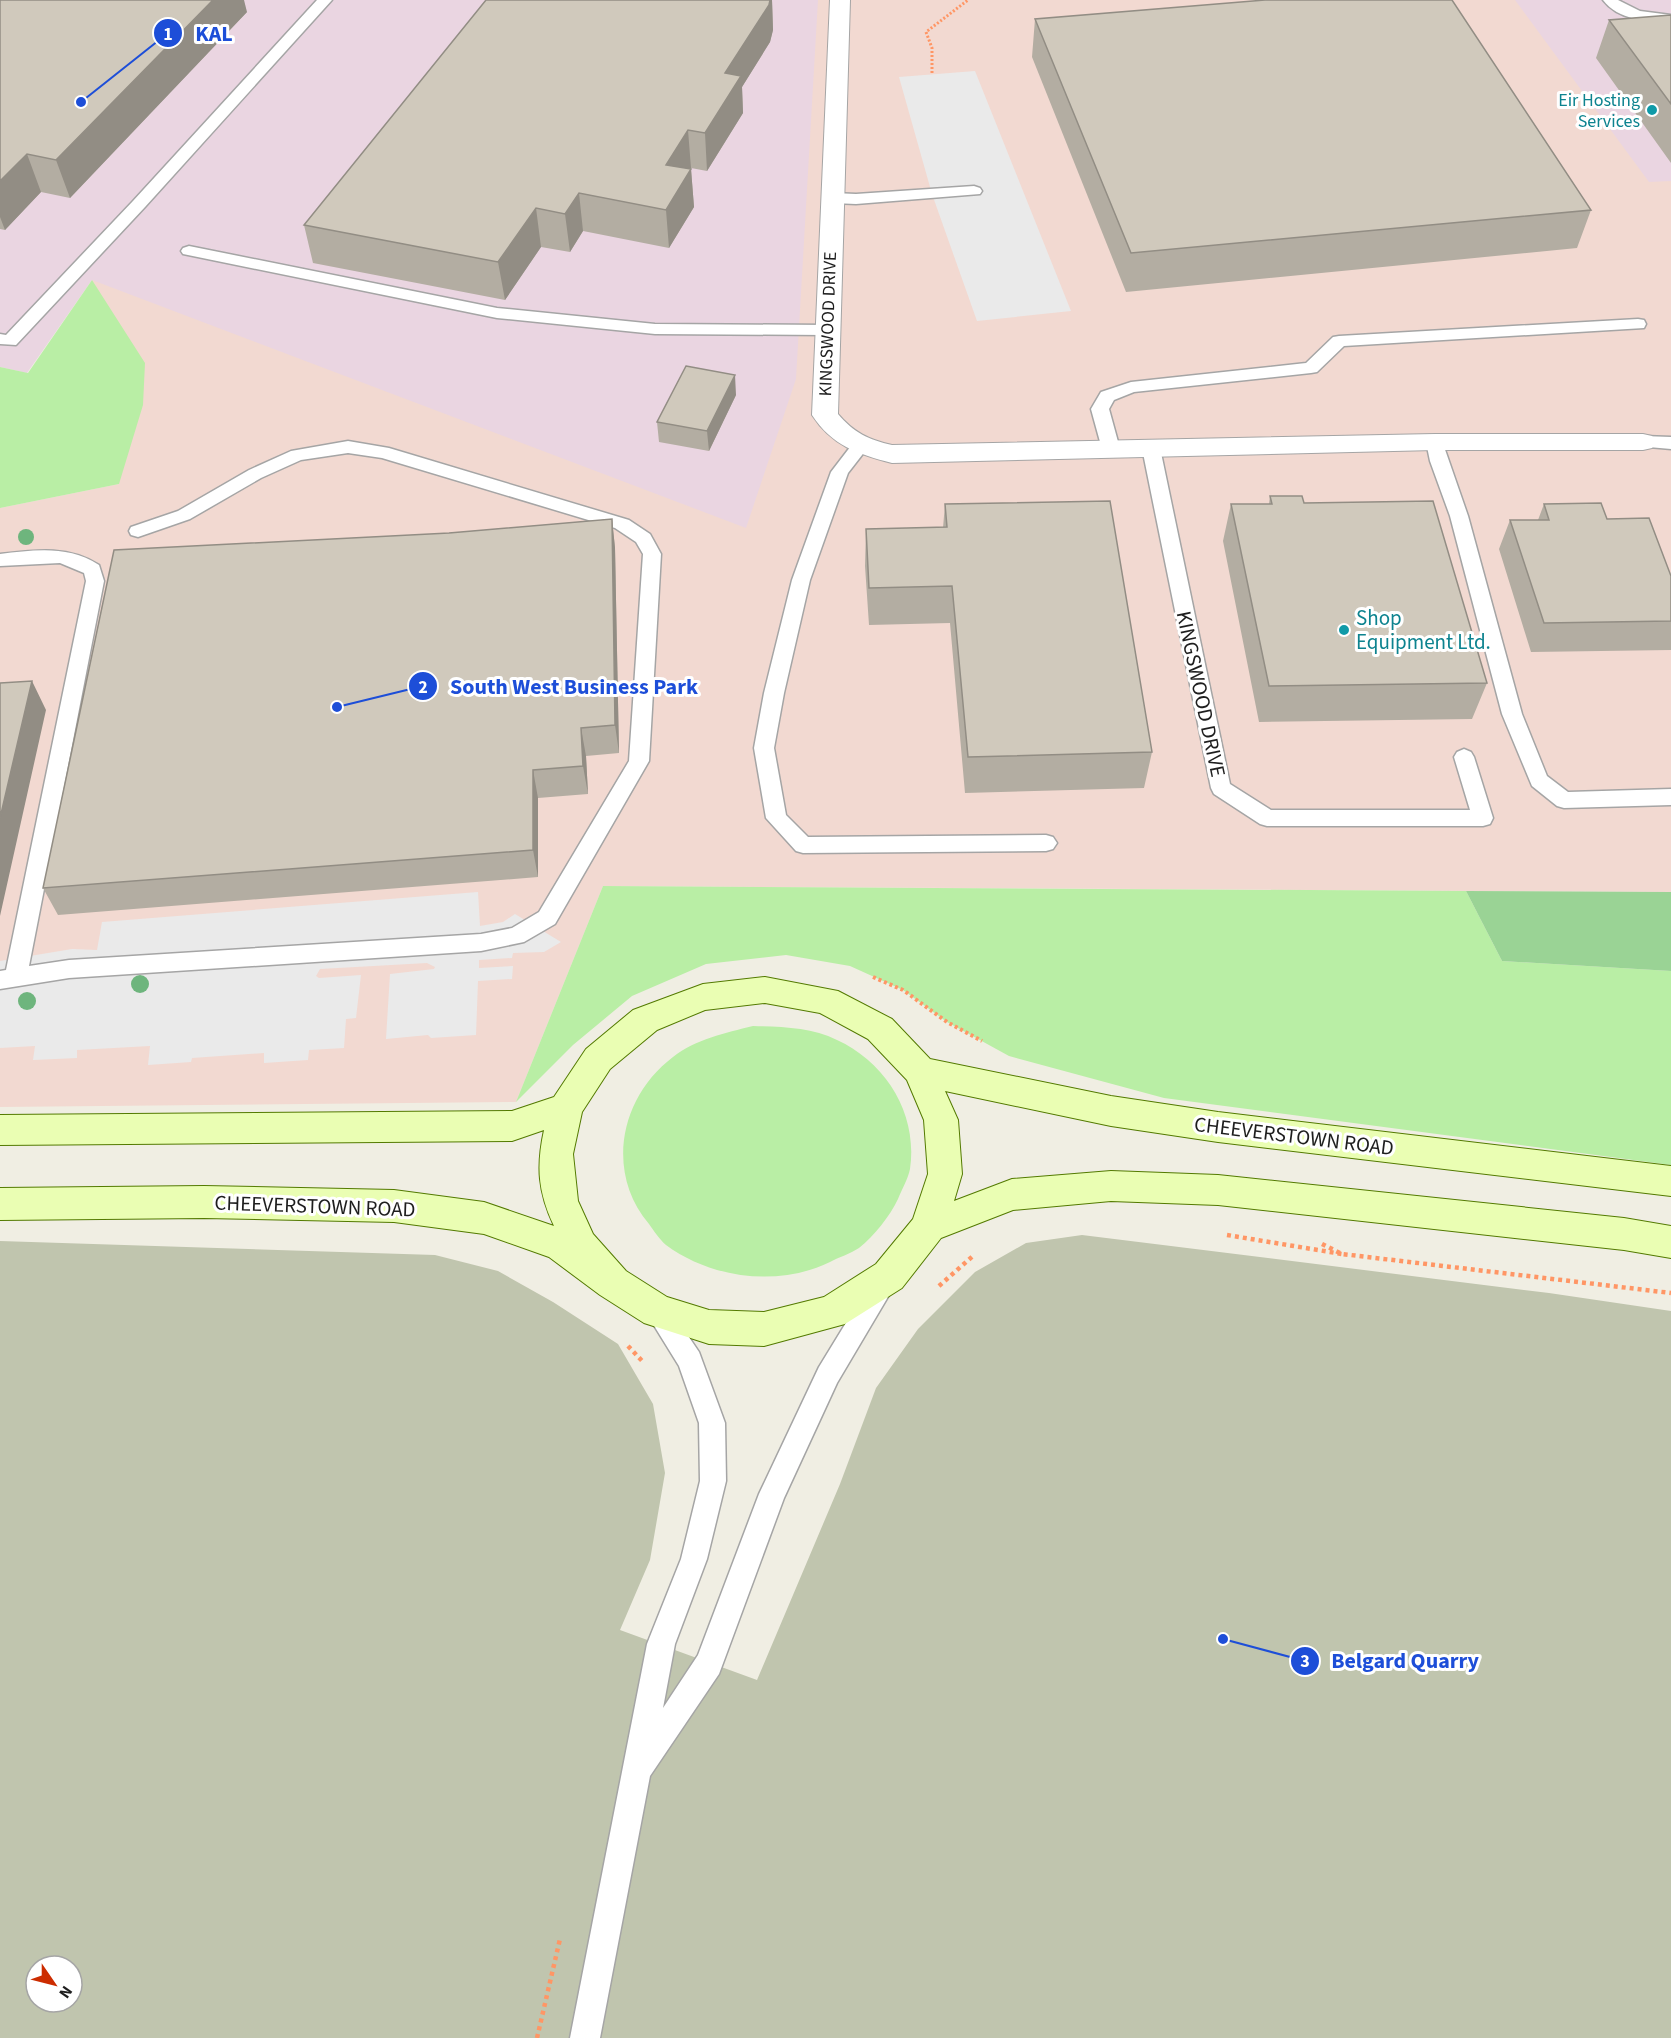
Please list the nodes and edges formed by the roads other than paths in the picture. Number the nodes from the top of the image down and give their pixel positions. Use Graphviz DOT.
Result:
graph roads {
  1 [pos="325,0"];
  2 [pos="840,0"];
  3 [pos="1611,0"];
  4 [pos="1671,19"];
  5 [pos="974,191"];
  6 [pos="833,198"];
  7 [pos="189,251"];
  8 [pos="1638,324"];
  9 [pos="827,330"];
  10 [pos="0,339"];
  11 [pos="1435,442"];
  12 [pos="1643,442"];
  13 [pos="1671,443"];
  14 [pos="860,446"];
  15 [pos="1151,448"];
  16 [pos="1111,449"];
  17 [pos="138,531"];
  18 [pos="0,560"];
  19 [pos="1464,758"];
  20 [pos="1671,797"];
  21 [pos="1046,843"];
  22 [pos="8,979"];
  23 [pos="920,1071"];
  24 [pos="566,1108"];
  25 [pos="0,1130"];
  26 [pos="1671,1181"];
  27 [pos="0,1204"];
  28 [pos="928,1227"];
  29 [pos="1671,1242"];
  30 [pos="888,1276"];
  31 [pos="613,1283"];
  32 [pos="657,1311"];
  33 [pos="634,1776"];
  34 [pos="585,2038"];
  1 -- 10 [label="lane"];
  2 -- 6 [label="street, KINGSWOOD DRIVE"];
  3 -- 4 [label="lane"];
  5 -- 6 [label="lane"];
  6 -- 9 [label="street, KINGSWOOD DRIVE"];
  7 -- 9 [label="lane"];
  8 -- 16 [label="lane"];
  9 -- 14 [label="street, KINGSWOOD DRIVE"];
  11 -- 12 [label="street, KINGSWOOD DRIVE"];
  11 -- 15 [label="street, KINGSWOOD DRIVE"];
  11 -- 20 [label="lane"];
  12 -- 13 [label="lane"];
  14 -- 16 [label="street, KINGSWOOD DRIVE"];
  14 -- 21 [label="lane"];
  15 -- 16 [label="street, KINGSWOOD DRIVE"];
  15 -- 19 [label="lane, KINGSWOOD DRIVE"];
  17 -- 22 [label="lane"];
  18 -- 22 [label="lane"];
  23 -- 24 [label="main road, CHEEVERSTOWN ROAD"];
  23 -- 26 [label="main road, CHEEVERSTOWN ROAD"];
  23 -- 28 [label="main road, CHEEVERSTOWN ROAD"];
  24 -- 25 [label="main road"];
  24 -- 31 [label="main road, CHEEVERSTOWN ROAD"];
  27 -- 31 [label="main road, CHEEVERSTOWN ROAD"];
  28 -- 29 [label="main road, CHEEVERSTOWN ROAD"];
  28 -- 30 [label="main road, CHEEVERSTOWN ROAD"];
  30 -- 32 [label="main road, CHEEVERSTOWN ROAD"];
  30 -- 33 [label="lane"];
  31 -- 32 [label="main road, CHEEVERSTOWN ROAD"];
  32 -- 33 [label="lane"];
  33 -- 34 [label="lane"];
}
